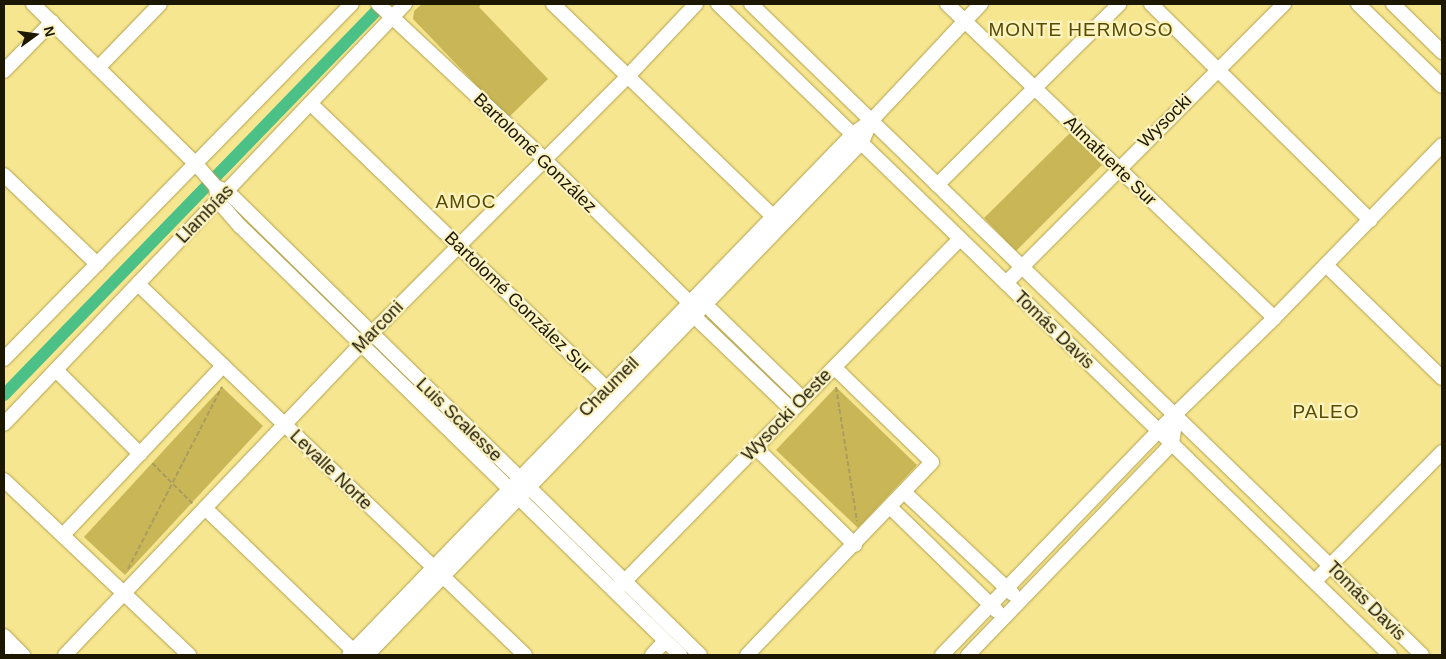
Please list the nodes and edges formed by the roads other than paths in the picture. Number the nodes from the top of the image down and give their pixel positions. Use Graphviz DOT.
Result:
graph roads {
  1 [pos="33,4"];
  2 [pos="160,4"];
  3 [pos="352,4"];
  4 [pos="405,4"];
  5 [pos="553,4"];
  6 [pos="696,4"];
  7 [pos="718,4"];
  8 [pos="751,4"];
  9 [pos="947,4"];
  10 [pos="981,4"];
  11 [pos="1119,4"];
  12 [pos="1151,4"];
  13 [pos="1284,4"];
  14 [pos="1358,4"];
  15 [pos="1393,4"];
  16 [pos="385,10"];
  17 [pos="964,21"];
  18 [pos="52,22"];
  19 [pos="1442,52"];
  20 [pos="98,68"];
  21 [pos="1218,69"];
  22 [pos="4,71"];
  23 [pos="629,75"];
  24 [pos="1442,85"];
  25 [pos="1034,88"];
  26 [pos="312,104"];
  27 [pos="871,122"];
  28 [pos="858,138"];
  29 [pos="1442,145"];
  30 [pos="544,160"];
  31 [pos="1118,168"];
  32 [pos="201,169"];
  33 [pos="4,175"];
  34 [pos="937,185"];
  35 [pos="220,193"];
  36 [pos="1370,220"];
  37 [pos="778,221"];
  38 [pos="960,239"];
  39 [pos="458,245"];
  40 [pos="97,264"];
  41 [pos="1326,265"];
  42 [pos="1020,266"];
  43 [pos="1006,283"];
  44 [pos="138,284"];
  45 [pos="691,304"];
  46 [pos="707,306"];
  47 [pos="696,317"];
  48 [pos="1274,318"];
  49 [pos="370,334"];
  50 [pos="360,345"];
  51 [pos="4,360"];
  52 [pos="223,366"];
  53 [pos="834,367"];
  54 [pos="56,370"];
  55 [pos="1442,378"];
  56 [pos="612,393"];
  57 [pos="803,399"];
  58 [pos="792,410"];
  59 [pos="1176,416"];
  60 [pos="4,424"];
  61 [pos="284,425"];
  62 [pos="1158,431"];
  63 [pos="1172,444"];
  64 [pos="755,447"];
  65 [pos="1442,452"];
  66 [pos="140,454"];
  67 [pos="519,478"];
  68 [pos="4,480"];
  69 [pos="529,488"];
  70 [pos="508,489"];
  71 [pos="904,492"];
  72 [pos="519,498"];
  73 [pos="198,506"];
  74 [pos="890,507"];
  75 [pos="63,536"];
  76 [pos="855,545"];
  77 [pos="1330,565"];
  78 [pos="433,567"];
  79 [pos="444,577"];
  80 [pos="1315,581"];
  81 [pos="619,587"];
  82 [pos="1007,589"];
  83 [pos="124,593"];
  84 [pos="1021,601"];
  85 [pos="991,605"];
  86 [pos="1004,618"];
  87 [pos="4,636"];
  88 [pos="665,641"];
  89 [pos="353,654"];
  90 [pos="23,655"];
  91 [pos="65,655"];
  92 [pos="190,655"];
  93 [pos="368,655"];
  94 [pos="525,655"];
  95 [pos="652,655"];
  96 [pos="680,655"];
  97 [pos="700,655"];
  98 [pos="747,655"];
  99 [pos="942,655"];
  100 [pos="968,655"];
  101 [pos="1390,655"];
  102 [pos="1422,655"];
  1 -- 18 [label="street, Luis Scalesse"];
  2 -- 20 [label="street"];
  3 -- 32 [label="street"];
  4 -- 16 [label="street, Llambías"];
  5 -- 23 [label="street"];
  6 -- 23 [label="street, Marconi"];
  7 -- 28 [label="street, Tomás Davis"];
  8 -- 27 [label="street, Tomás Davis"];
  9 -- 17 [label="street, Almafuerte Sur"];
  10 -- 17 [label="street, Chaumeil"];
  11 -- 25 [label="street"];
  12 -- 21 [label="street"];
  13 -- 21 [label="street, Wysocki"];
  14 -- 24 [label="street"];
  15 -- 19 [label="street"];
  16 -- 26 [label="street, Llambías"];
  16 -- 30 [label="street, Bartolomé González"];
  17 -- 25 [label="street, Almafuerte Sur"];
  17 -- 27 [label="street, Chaumeil"];
  18 -- 20 [label="street, Luis Scalesse"];
  18 -- 22 [label="street"];
  20 -- 32 [label="street, Luis Scalesse"];
  21 -- 31 [label="street, Wysocki"];
  21 -- 36 [label="street"];
  23 -- 30 [label="street, Marconi"];
  23 -- 37 [label="street"];
  25 -- 31 [label="street, Almafuerte Sur"];
  25 -- 34 [label="street"];
  26 -- 35 [label="street, Llambías"];
  26 -- 39 [label="street, Bartolomé González Sur"];
  27 -- 28 [label="street, Chaumeil"];
  27 -- 34 [label="street, Tomás Davis"];
  28 -- 37 [label="street, Chaumeil"];
  28 -- 38 [label="street, Tomás Davis"];
  29 -- 36 [label="street"];
  30 -- 39 [label="street, Marconi"];
  30 -- 45 [label="street, Bartolomé González"];
  31 -- 42 [label="street, Wysocki"];
  31 -- 48 [label="street, Almafuerte Sur"];
  32 -- 35 [label="street, Luis Scalesse"];
  32 -- 40 [label="street"];
  33 -- 40 [label="street"];
  34 -- 42 [label="street, Tomás Davis"];
  35 -- 44 [label="street, Llambías"];
  35 -- 49 [label="street, Luis Scalesse"];
  35 -- 50 [label="street, Luis Scalesse"];
  36 -- 41 [label="street"];
  37 -- 45 [label="street, Chaumeil"];
  37 -- 46 [label="street, Chaumeil"];
  38 -- 43 [label="street, Tomás Davis"];
  38 -- 53 [label="street, Wysocki Oeste"];
  39 -- 49 [label="street, Marconi"];
  39 -- 56 [label="street, Bartolomé González Sur"];
  40 -- 51 [label="street"];
  41 -- 48 [label="street"];
  41 -- 55 [label="street"];
  42 -- 43 [label="street, Wysocki"];
  42 -- 59 [label="street, Tomás Davis"];
  43 -- 62 [label="street, Tomás Davis"];
  44 -- 52 [label="street, Levalle Norte"];
  44 -- 54 [label="street, Llambías"];
  45 -- 46 [label="street"];
  45 -- 47 [label="street, Bartolomé González"];
  45 -- 56 [label="street, Chaumeil"];
  46 -- 47 [label="street, Chaumeil"];
  46 -- 57 [label="street"];
  47 -- 56 [label="street, Chaumeil"];
  47 -- 58 [label="street, Bartolomé González"];
  48 -- 59 [label="street"];
  49 -- 50 [label="street, Marconi"];
  49 -- 67 [label="street, Luis Scalesse"];
  50 -- 61 [label="street, Marconi"];
  50 -- 70 [label="street, Luis Scalesse"];
  52 -- 61 [label="street, Levalle Norte"];
  52 -- 66 [label="street"];
  53 -- 57 [label="street, Wysocki Oeste"];
  53 -- 71 [label="street"];
  54 -- 60 [label="street, Llambías"];
  54 -- 66 [label="street"];
  56 -- 67 [label="street, Chaumeil"];
  56 -- 69 [label="street, Chaumeil"];
  57 -- 58 [label="street, Wysocki Oeste"];
  58 -- 64 [label="street, Wysocki Oeste"];
  59 -- 62 [label="street"];
  59 -- 63 [label="street"];
  59 -- 77 [label="street, Tomás Davis"];
  61 -- 73 [label="street, Marconi"];
  61 -- 78 [label="street, Levalle Norte"];
  62 -- 63 [label="street, Tomás Davis"];
  62 -- 82 [label="street"];
  63 -- 80 [label="street, Tomás Davis"];
  63 -- 84 [label="street"];
  64 -- 76 [label="street"];
  64 -- 81 [label="street, Wysocki Oeste"];
  65 -- 77 [label="street"];
  66 -- 75 [label="street"];
  67 -- 69 [label="street, Luis Scalesse"];
  67 -- 70 [label="street, Chaumeil"];
  68 -- 75 [label="street"];
  69 -- 72 [label="street, Chaumeil"];
  69 -- 81 [label="street, Luis Scalesse"];
  70 -- 72 [label="street, Luis Scalesse"];
  70 -- 78 [label="street, Chaumeil"];
  71 -- 74 [label="street"];
  71 -- 82 [label="street"];
  72 -- 79 [label="street, Chaumeil"];
  72 -- 81 [label="street, Luis Scalesse"];
  73 -- 83 [label="street, Marconi"];
  73 -- 89 [label="street"];
  74 -- 76 [label="street"];
  74 -- 85 [label="street"];
  75 -- 83 [label="street"];
  76 -- 98 [label="street"];
  77 -- 80 [label="street"];
  77 -- 102 [label="street, Tomás Davis"];
  78 -- 79 [label="street, Levalle Norte"];
  78 -- 89 [label="street, Chaumeil"];
  79 -- 93 [label="street, Chaumeil"];
  79 -- 94 [label="street, Levalle Norte"];
  80 -- 101 [label="street, Tomás Davis"];
  81 -- 88 [label="street, Luis Scalesse"];
  81 -- 97 [label="street, Luis Scalesse"];
  82 -- 84 [label="street"];
  82 -- 85 [label="street"];
  83 -- 91 [label="street, Marconi"];
  83 -- 92 [label="street"];
  84 -- 86 [label="street"];
  85 -- 86 [label="street"];
  85 -- 99 [label="street"];
  86 -- 100 [label="street"];
  87 -- 90 [label="street"];
  88 -- 95 [label="street"];
  88 -- 96 [label="street, Luis Scalesse"];
}
